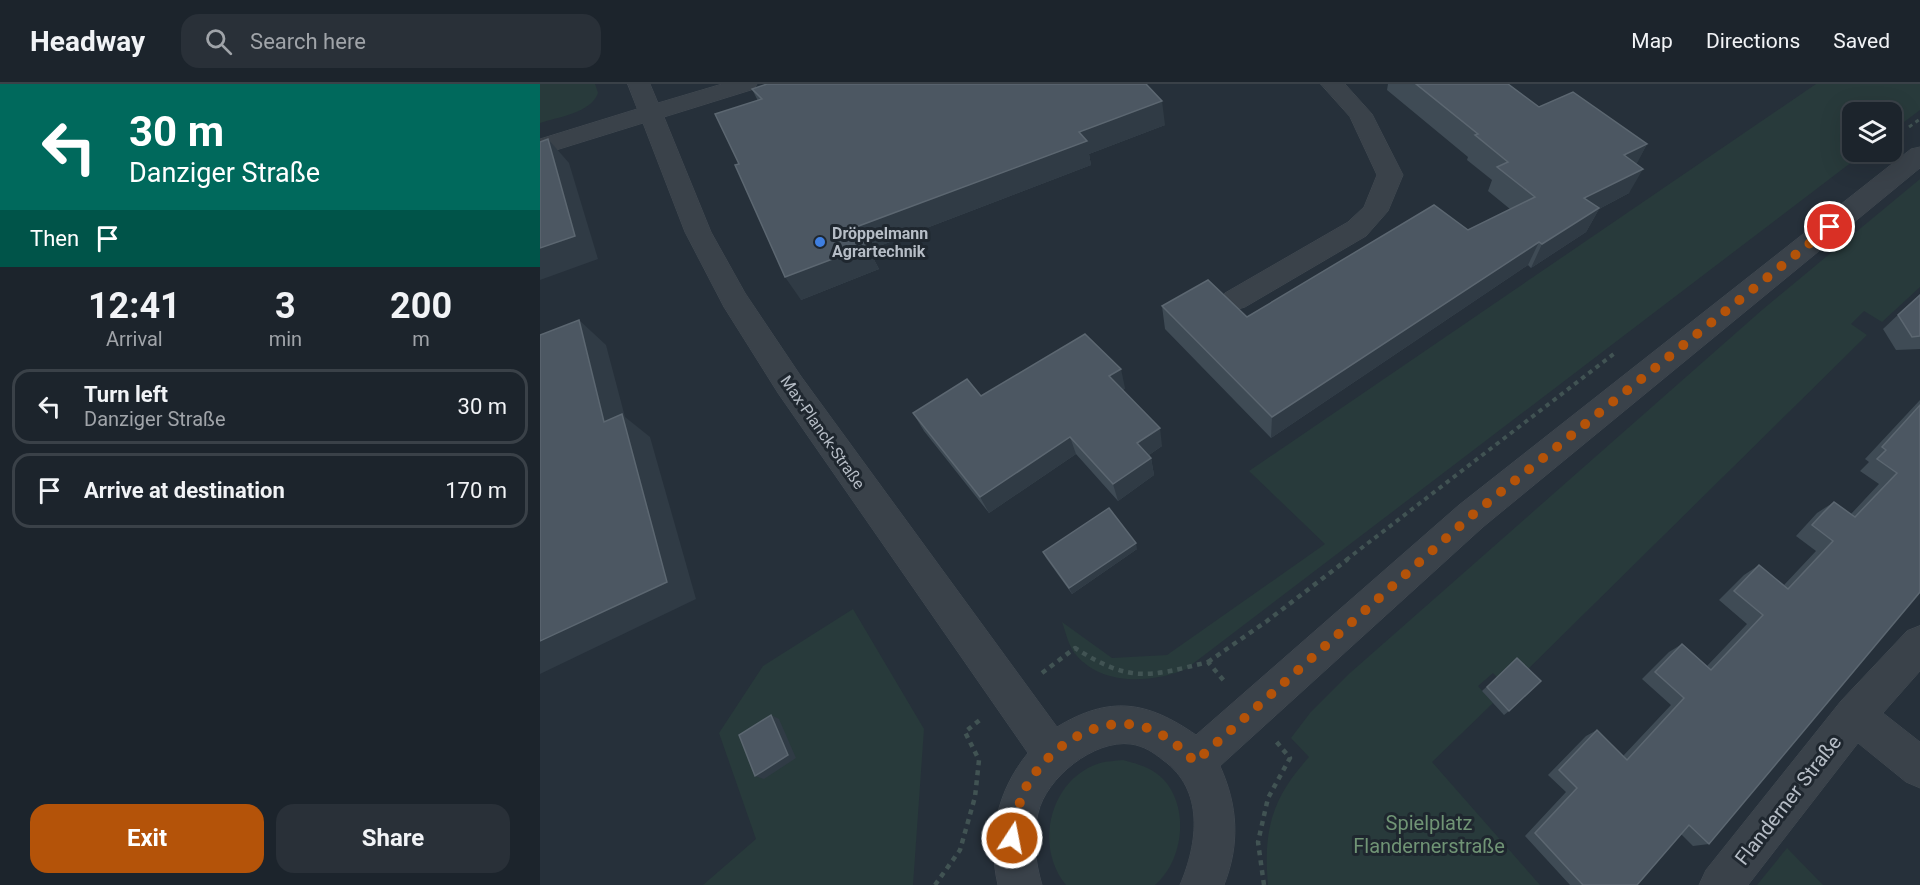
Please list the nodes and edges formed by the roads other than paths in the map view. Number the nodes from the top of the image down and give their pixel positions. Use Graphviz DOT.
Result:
graph roads {
  1 [pos="639,84"];
  2 [pos="746,84"];
  3 [pos="1332,84"];
  4 [pos="650,114"];
  5 [pos="540,147"];
  6 [pos="1920,155"];
  7 [pos="1235,300"];
  8 [pos="1920,644"];
  9 [pos="1855,715"];
  10 [pos="1052,753"];
  11 [pos="1195,762"];
  12 [pos="1920,768"];
  13 [pos="1020,885"];
  14 [pos="1202,885"];
  15 [pos="1721,885"];
  1 -- 4 [label="street, Max-Planck-Straße"];
  2 -- 4 [label="street"];
  3 -- 7 [label="street"];
  4 -- 5 [label="street"];
  4 -- 10 [label="street, Max-Planck-Straße"];
  6 -- 11 [label="street"];
  8 -- 9 [label="street, Flanderner Straße"];
  9 -- 12 [label="street"];
  9 -- 15 [label="street, Flanderner Straße"];
  10 -- 11 [label="street"];
  10 -- 13 [label="street"];
  11 -- 14 [label="street"];
}
